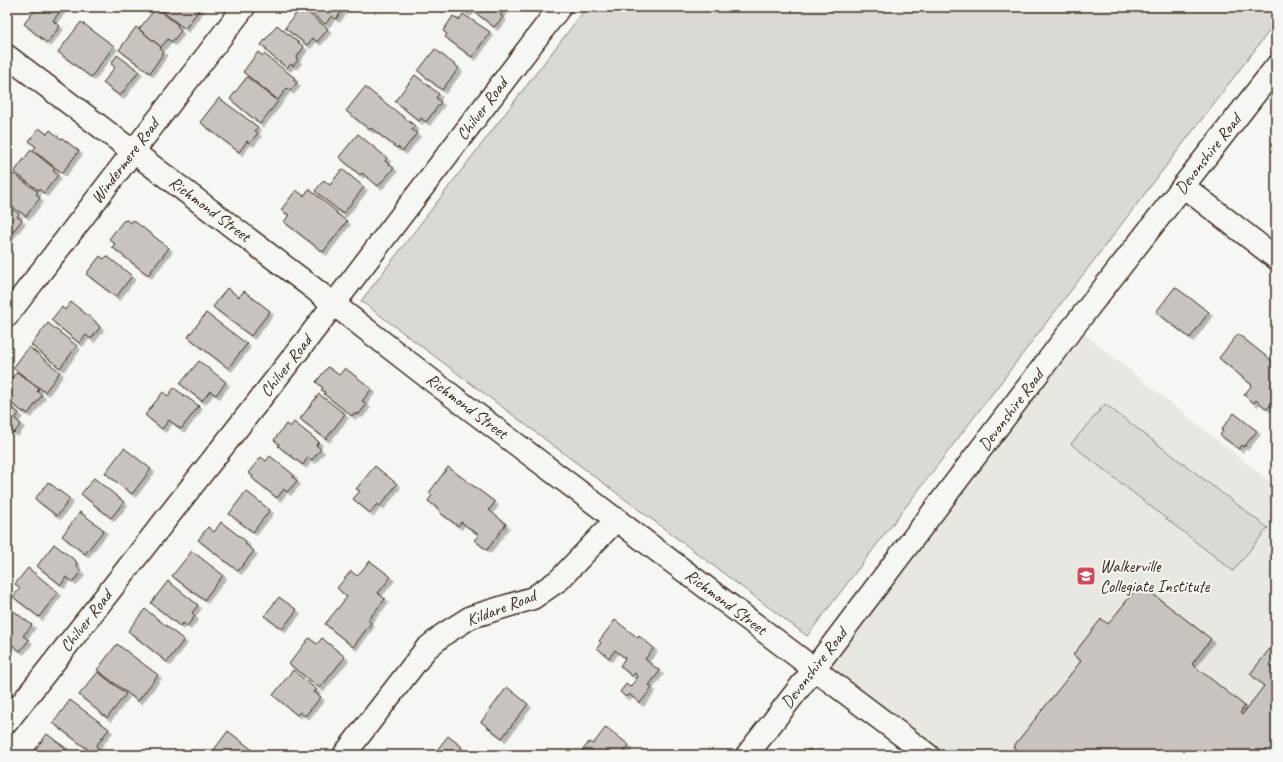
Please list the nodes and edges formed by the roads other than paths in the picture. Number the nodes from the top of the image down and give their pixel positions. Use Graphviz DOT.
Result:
graph roads {
  1 [pos="244,7"];
  2 [pos="560,7"];
  3 [pos="7,56"];
  4 [pos="1276,67"];
  5 [pos="133,151"];
  6 [pos="1183,186"];
  7 [pos="1276,258"];
  8 [pos="334,304"];
  9 [pos="7,316"];
  10 [pos="618,520"];
  11 [pos="814,669"];
  12 [pos="7,722"];
  13 [pos="344,755"];
  14 [pos="747,755"];
  15 [pos="928,755"];
  1 -- 5 [label="street, Windermere Road"];
  2 -- 8 [label="street, Chilver Road"];
  3 -- 5 [label="street, Richmond Street"];
  4 -- 6 [label="street, Devonshire Road"];
  5 -- 8 [label="street, Richmond Street"];
  5 -- 9 [label="street, Windermere Road"];
  6 -- 7 [label="street"];
  6 -- 11 [label="street, Devonshire Road"];
  8 -- 10 [label="street, Richmond Street"];
  8 -- 12 [label="street, Chilver Road"];
  10 -- 11 [label="street, Richmond Street"];
  10 -- 13 [label="street, Kildare Road"];
  11 -- 14 [label="street, Devonshire Road"];
  11 -- 15 [label="street, Richmond Street"];
}
